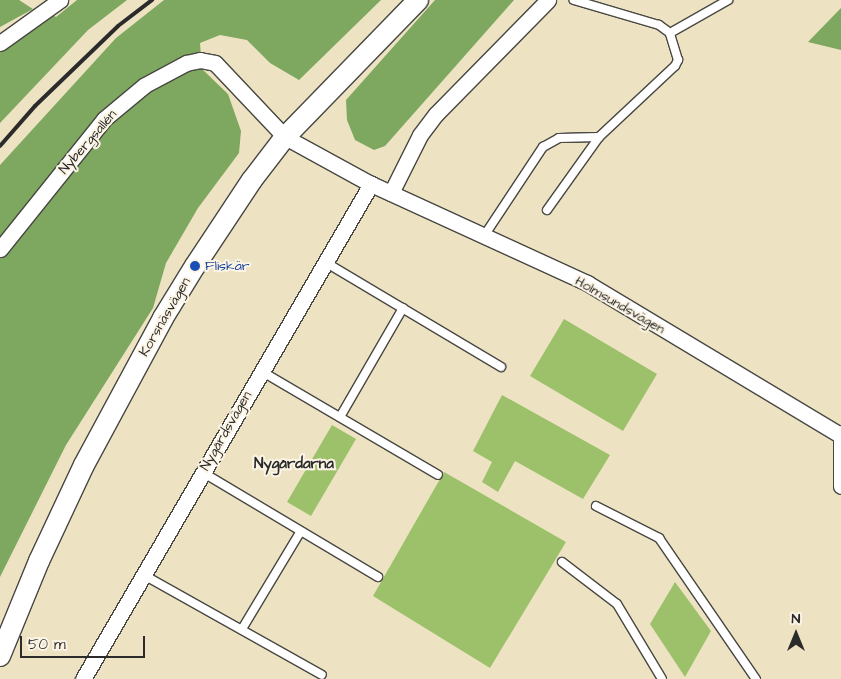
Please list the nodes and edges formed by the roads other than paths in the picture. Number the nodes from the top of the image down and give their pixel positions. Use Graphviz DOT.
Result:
graph roads {
  1 [pos="60,0"];
  2 [pos="418,0"];
  3 [pos="548,0"];
  4 [pos="574,0"];
  5 [pos="728,0"];
  6 [pos="670,33"];
  7 [pos="0,43"];
  8 [pos="285,137"];
  9 [pos="599,137"];
  10 [pos="371,184"];
  11 [pos="392,193"];
  12 [pos="547,210"];
  13 [pos="484,236"];
  14 [pos="0,249"];
  15 [pos="326,262"];
  16 [pos="402,308"];
  17 [pos="500,368"];
  18 [pos="261,370"];
  19 [pos="340,417"];
  20 [pos="840,434"];
  21 [pos="202,472"];
  22 [pos="438,475"];
  23 [pos="841,486"];
  24 [pos="596,506"];
  25 [pos="301,531"];
  26 [pos="562,562"];
  27 [pos="142,574"];
  28 [pos="378,577"];
  29 [pos="242,630"];
  30 [pos="0,656"];
  31 [pos="322,675"];
  32 [pos="83,679"];
  33 [pos="662,679"];
  34 [pos="756,679"];
  1 -- 7 [label="street"];
  2 -- 8 [label="street, Korsnäsvägen"];
  3 -- 11 [label="street"];
  4 -- 6 [label="lane"];
  5 -- 6 [label="lane"];
  6 -- 9 [label="lane"];
  8 -- 10 [label="street, Holmsundsvägen"];
  8 -- 14 [label="street, Nybergsallén"];
  8 -- 30 [label="street, Korsnäsvägen"];
  9 -- 12 [label="lane"];
  9 -- 13 [label="lane"];
  10 -- 11 [label="street, Holmsundsvägen"];
  10 -- 15 [label="street, Nygårdsvägen"];
  11 -- 13 [label="street, Holmsundsvägen"];
  13 -- 20 [label="street, Holmsundsvägen"];
  15 -- 16 [label="lane"];
  15 -- 18 [label="street, Nygårdsvägen"];
  16 -- 17 [label="lane"];
  16 -- 19 [label="lane"];
  18 -- 19 [label="lane"];
  18 -- 21 [label="street, Nygårdsvägen"];
  19 -- 22 [label="lane"];
  20 -- 23 [label="street"];
  21 -- 25 [label="lane"];
  21 -- 27 [label="street, Nygårdsvägen"];
  24 -- 34 [label="lane"];
  25 -- 28 [label="lane"];
  25 -- 29 [label="lane"];
  26 -- 33 [label="lane"];
  27 -- 29 [label="lane"];
  27 -- 32 [label="street, Nygårdsvägen"];
  29 -- 31 [label="lane"];
}
